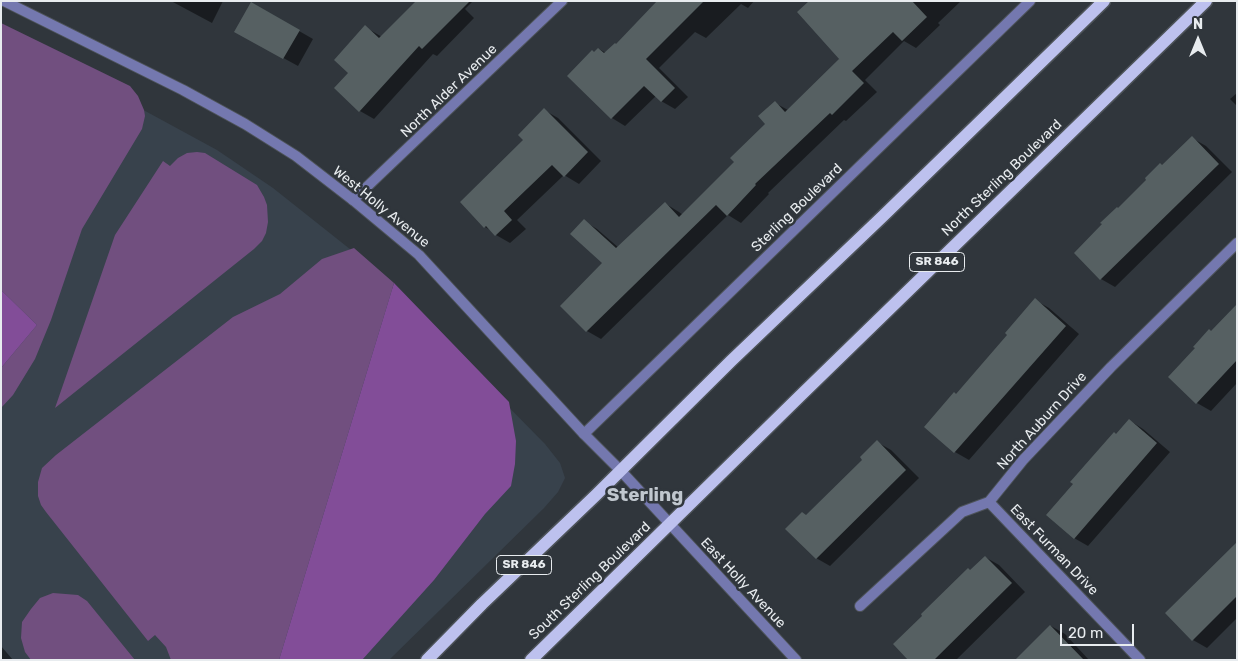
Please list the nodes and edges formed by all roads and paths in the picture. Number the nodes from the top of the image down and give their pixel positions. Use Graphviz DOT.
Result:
graph roads {
  1 [pos="4,1"];
  2 [pos="562,1"];
  3 [pos="1030,1"];
  4 [pos="1104,1"];
  5 [pos="1206,1"];
  6 [pos="354,200"];
  7 [pos="1237,242"];
  8 [pos="584,434"];
  9 [pos="621,470"];
  10 [pos="989,502"];
  11 [pos="670,524"];
  12 [pos="860,606"];
  13 [pos="427,660"];
  14 [pos="531,660"];
  15 [pos="796,660"];
  16 [pos="1140,660"];
  1 -- 6 [label="street, West Holly Avenue"];
  2 -- 6 [label="street, North Alder Avenue"];
  3 -- 8 [label="street, Sterling Boulevard"];
  4 -- 9 [label="main road, SR 846"];
  5 -- 11 [label="main road, North Sterling Boulevard / SR 846"];
  6 -- 8 [label="street, West Holly Avenue"];
  7 -- 10 [label="street, North Auburn Drive"];
  8 -- 9 [label="street, West Holly Avenue"];
  9 -- 11 [label="street, West Holly Avenue"];
  9 -- 13 [label="main road, SR 846"];
  10 -- 12 [label="street"];
  10 -- 16 [label="street, East Furman Drive"];
  11 -- 14 [label="main road, South Sterling Boulevard / SR 846"];
  11 -- 15 [label="street, East Holly Avenue"];
}
